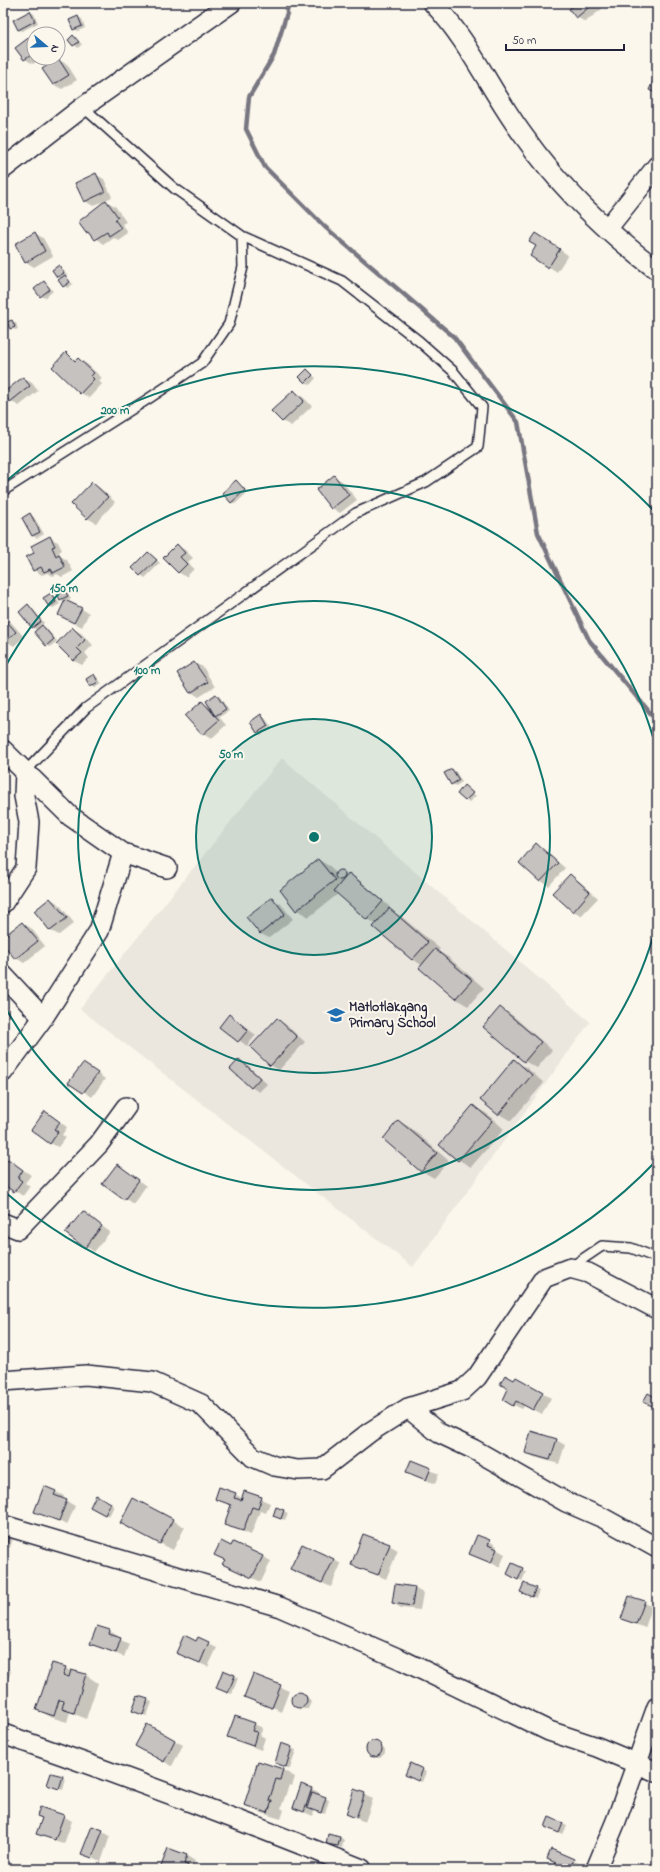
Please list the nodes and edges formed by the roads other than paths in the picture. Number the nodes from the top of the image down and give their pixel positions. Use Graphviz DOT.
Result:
graph roads {
  1 [pos="231,3"];
  2 [pos="433,3"];
  3 [pos="83,107"];
  4 [pos="657,166"];
  5 [pos="3,168"];
  6 [pos="607,230"];
  7 [pos="242,236"];
  8 [pos="657,270"];
  9 [pos="3,490"];
  10 [pos="3,750"];
  11 [pos="25,772"];
  12 [pos="123,853"];
  13 [pos="167,868"];
  14 [pos="3,903"];
  15 [pos="3,975"];
  16 [pos="43,1018"];
  17 [pos="3,1072"];
  18 [pos="126,1107"];
  19 [pos="3,1223"];
  20 [pos="657,1258"];
  21 [pos="570,1268"];
  22 [pos="657,1309"];
  23 [pos="3,1380"];
  24 [pos="408,1408"];
  25 [pos="3,1525"];
  26 [pos="657,1548"];
  27 [pos="657,1707"];
  28 [pos="3,1734"];
  29 [pos="636,1763"];
  30 [pos="657,1772"];
  31 [pos="362,1869"];
  32 [pos="596,1869"];
  1 -- 3 [label="street"];
  2 -- 6 [label="street"];
  3 -- 5 [label="street"];
  3 -- 7 [label="lane"];
  4 -- 6 [label="street"];
  6 -- 8 [label="street"];
  7 -- 9 [label="lane"];
  7 -- 11 [label="lane"];
  10 -- 11 [label="street"];
  11 -- 12 [label="street"];
  11 -- 14 [label="street"];
  12 -- 13 [label="street"];
  12 -- 16 [label="street"];
  15 -- 16 [label="street"];
  16 -- 17 [label="street"];
  18 -- 19 [label="street"];
  20 -- 21 [label="lane"];
  21 -- 22 [label="street"];
  21 -- 24 [label="street"];
  23 -- 24 [label="street"];
  24 -- 26 [label="street"];
  25 -- 29 [label="street"];
  27 -- 29 [label="street"];
  28 -- 31 [label="street"];
  29 -- 30 [label="street"];
  29 -- 32 [label="street"];
}
